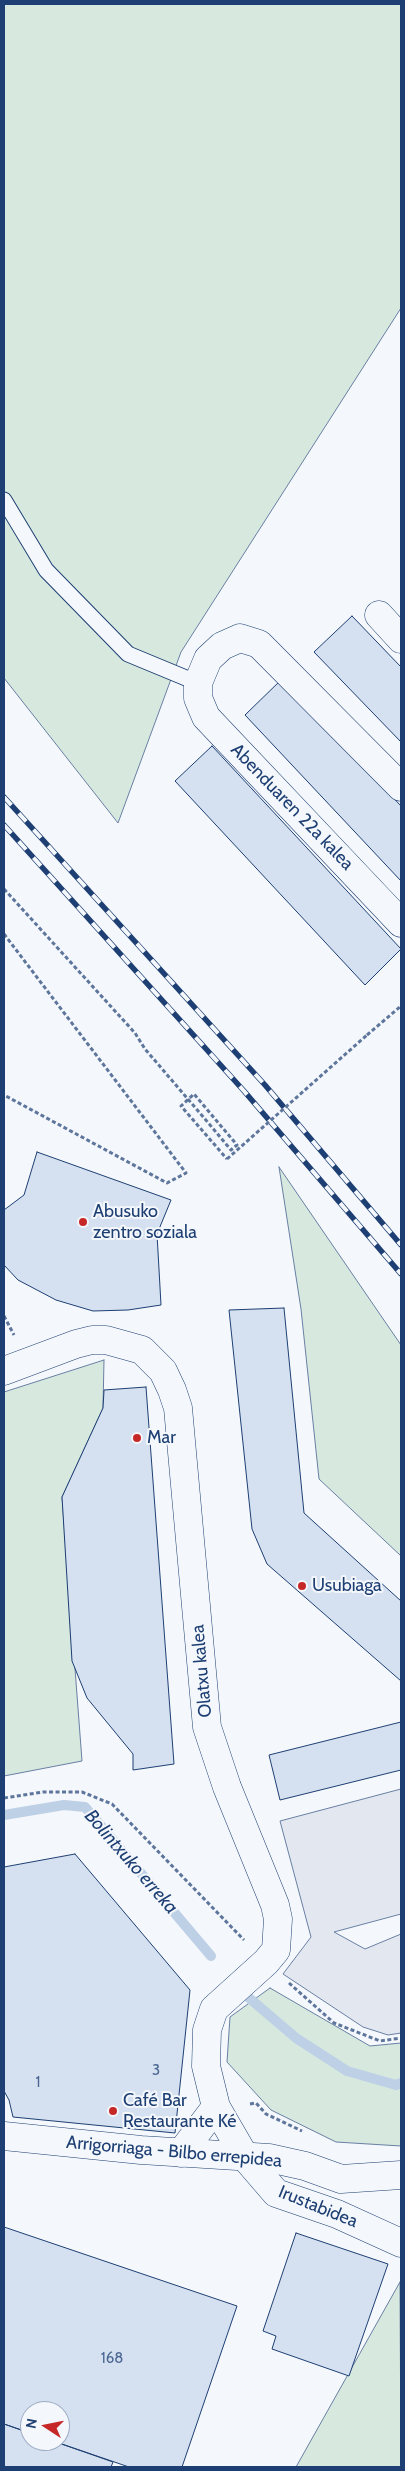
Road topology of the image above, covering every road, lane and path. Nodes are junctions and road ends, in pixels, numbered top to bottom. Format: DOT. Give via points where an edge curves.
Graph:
graph roads {
  1 [pos="4,500"];
  2 [pos="379,615"];
  3 [pos="401,639"];
  4 [pos="198,684"];
  5 [pos="401,787"];
  6 [pos="4,889"];
  7 [pos="401,923"];
  8 [pos="4,934"];
  9 [pos="401,1006"];
  10 [pos="4,1095"];
  11 [pos="4,1371"];
  12 [pos="4,1798"];
  13 [pos="266,1962"];
  14 [pos="401,2038"];
  15 [pos="216,2106"];
  16 [pos="309,2135"];
  17 [pos="4,2136"];
  18 [pos="181,2153"];
  19 [pos="245,2157"];
  20 [pos="401,2176"];
  21 [pos="401,2243"];
  1 -- 4 [label="lane" via="46,570 128,654"];
  2 -- 3 [label="street"];
  4 -- 5 [label="street" via="208,659 222,646 240,638 259,644"];
  4 -- 7 [label="street, Abenduaren 22a kalea" via="198,698 206,717"];
  6 -- 9 [label="path, bridge" via="135,1033 145,1049 187,1098 193,1105 199,1112 231,1150 237,1145 194,1094 188,1100 181,1106 228,1159"];
  8 -- 10 [label="path" via="186,1173 167,1183"];
  11 -- 13 [label="street, Olatxu kalea" via="76,1344 106,1340 142,1350 163,1371 172,1390 178,1408 208,1727 227,1787 275,1905 279,1936 276,1950"];
  12 -- 13 [label="path" via="42,1792 82,1792 112,1804"];
  13 -- 14 [label="path" via="334,2023 380,2041"];
  13 -- 15 [label="street, Olatxu kalea" via="214,2008 207,2030 206,2066"];
  15 -- 16 [label="path" via="256,2103 266,2114"];
  15 -- 18 [label="street"];
  15 -- 19 [label="street, Olatxu kalea"];
  17 -- 18 [label="street, Arrigorriaga - Bilbo errepidea"];
  18 -- 19 [label="street, Arrigorriaga - Bilbo errepidea"];
  19 -- 20 [label="street, Arrigorriaga - Bilbo errepidea" via="269,2158 305,2166 341,2179"];
  19 -- 21 [label="street, Irustabidea" via="276,2193 337,2214"];
}
